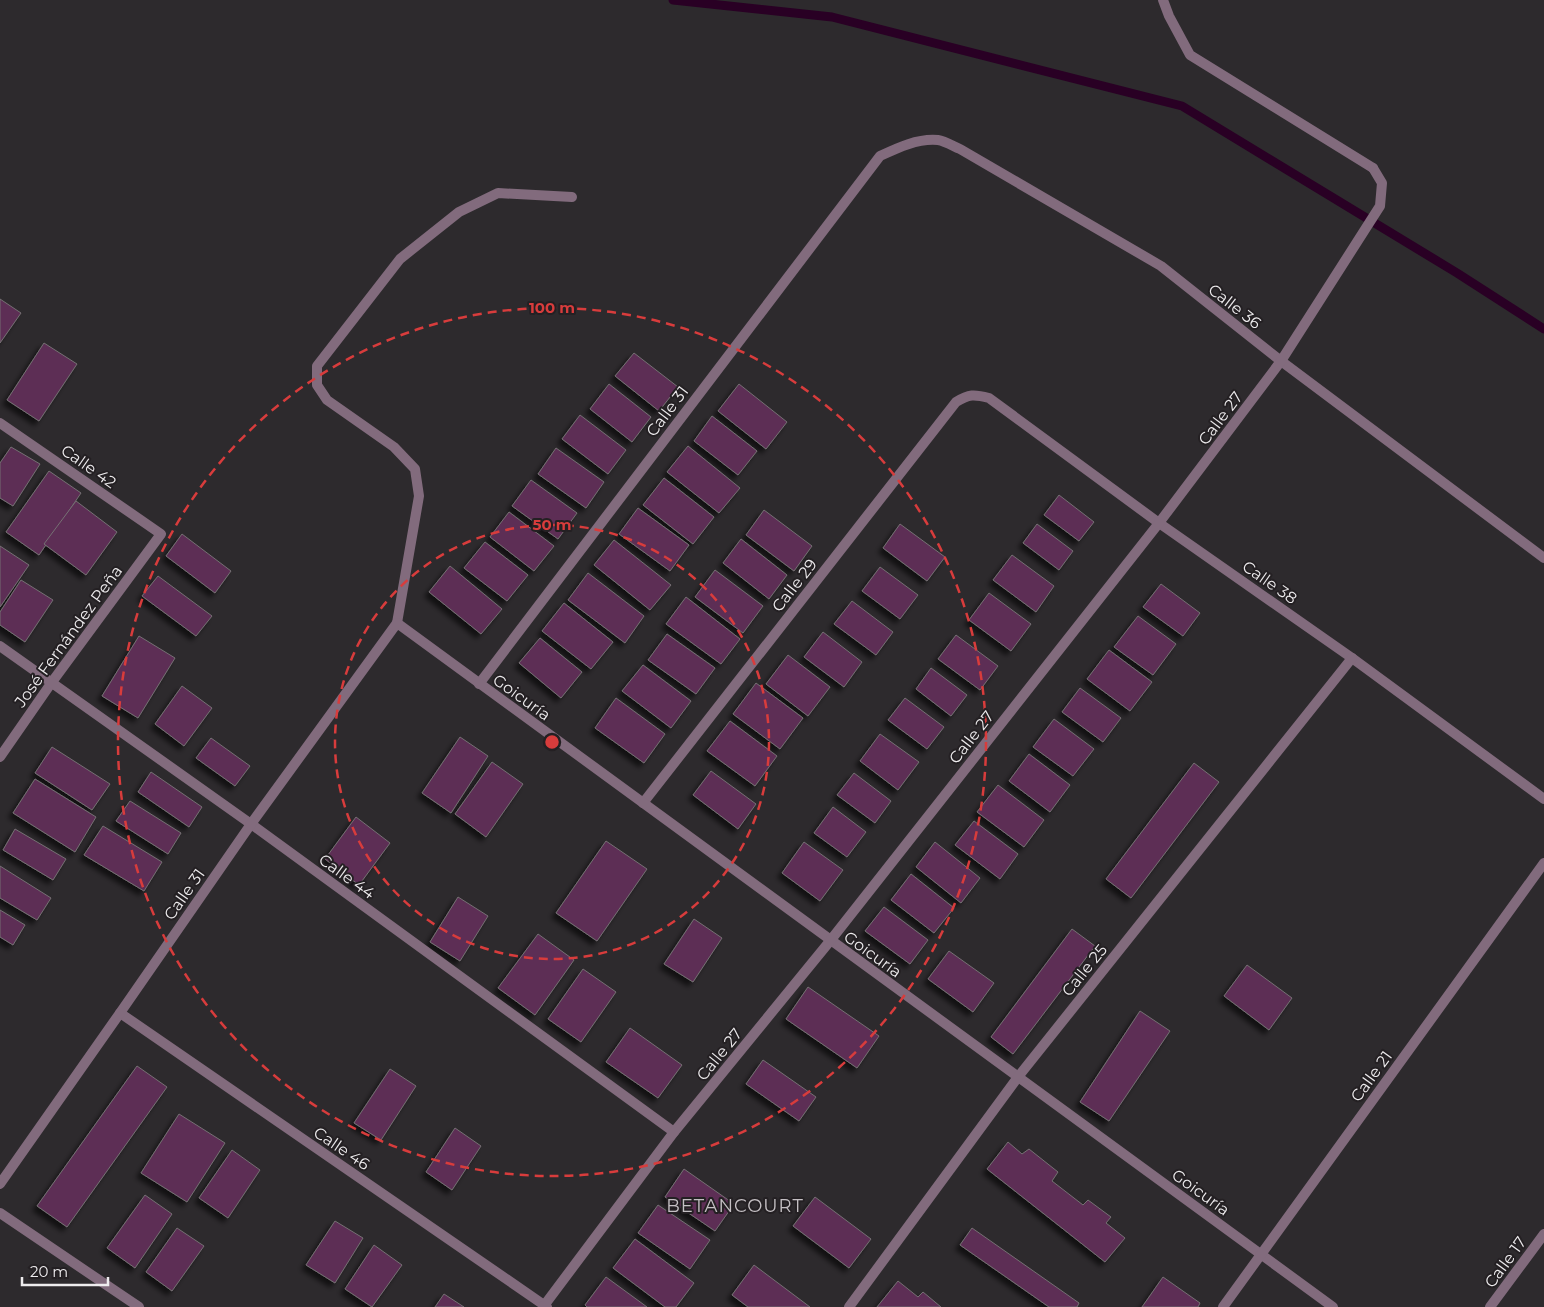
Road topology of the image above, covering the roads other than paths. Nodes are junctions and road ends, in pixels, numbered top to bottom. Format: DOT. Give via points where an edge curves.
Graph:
graph roads {
  1 [pos="1163,0"];
  2 [pos="880,156"];
  3 [pos="572,197"];
  4 [pos="1281,361"];
  5 [pos="977,394"];
  6 [pos="0,423"];
  7 [pos="1159,522"];
  8 [pos="162,534"];
  9 [pos="1544,558"];
  10 [pos="397,624"];
  11 [pos="0,646"];
  12 [pos="1352,658"];
  13 [pos="52,682"];
  14 [pos="478,684"];
  15 [pos="0,758"];
  16 [pos="1544,799"];
  17 [pos="643,803"];
  18 [pos="251,824"];
  19 [pos="1544,863"];
  20 [pos="830,941"];
  21 [pos="120,1013"];
  22 [pos="1018,1077"];
  23 [pos="674,1132"];
  24 [pos="0,1184"];
  25 [pos="0,1213"];
  26 [pos="1544,1234"];
  27 [pos="1261,1254"];
  28 [pos="545,1306"];
  29 [pos="139,1307"];
  30 [pos="849,1307"];
  31 [pos="1223,1307"];
  32 [pos="1333,1307"];
  33 [pos="1490,1307"];
  1 -- 4 [label="street, Calle 27" via="1168,16 1190,55 1373,168 1382,183 1380,206"];
  2 -- 4 [label="street, Calle 36" via="921,141 939,140 960,149 1161,266"];
  2 -- 14 [label="street, Calle 31"];
  3 -- 10 [label="street" via="498,193 459,212 400,258 316,366 317,385 327,400 394,446 415,469 419,496"];
  4 -- 7 [label="street, Calle 27"];
  4 -- 9 [label="street, Calle 36"];
  5 -- 7 [label="street, Calle 38" via="988,398"];
  5 -- 17 [label="street, Calle 29" via="956,402"];
  6 -- 8 [label="street, Calle 42"];
  7 -- 12 [label="street, Calle 38"];
  7 -- 20 [label="street, Calle 27"];
  8 -- 13 [label="street, José Fernández Peña"];
  10 -- 14 [label="street, Goicuría"];
  10 -- 18 [label="street, Calle 31"];
  11 -- 13 [label="street, Calle 44"];
  12 -- 16 [label="street, Calle 38"];
  12 -- 22 [label="street, Calle 25"];
  13 -- 15 [label="street, José Fernández Peña"];
  13 -- 18 [label="street, Calle 44"];
  14 -- 17 [label="street, Goicuría"];
  17 -- 20 [label="street, Goicuría"];
  18 -- 21 [label="street, Calle 31"];
  18 -- 23 [label="street, Calle 44"];
  19 -- 27 [label="street, Calle 21"];
  20 -- 22 [label="street, Goicuría"];
  20 -- 23 [label="street, Calle 27"];
  21 -- 24 [label="street, Calle 31"];
  21 -- 28 [label="street, Calle 46"];
  22 -- 27 [label="street, Goicuría"];
  22 -- 30 [label="street, Calle 25"];
  23 -- 28 [label="street, Calle 27"];
  25 -- 29 [label="street"];
  26 -- 33 [label="street, Calle 17"];
  27 -- 31 [label="street, Calle 21"];
  27 -- 32 [label="street, Goicuría"];
}
